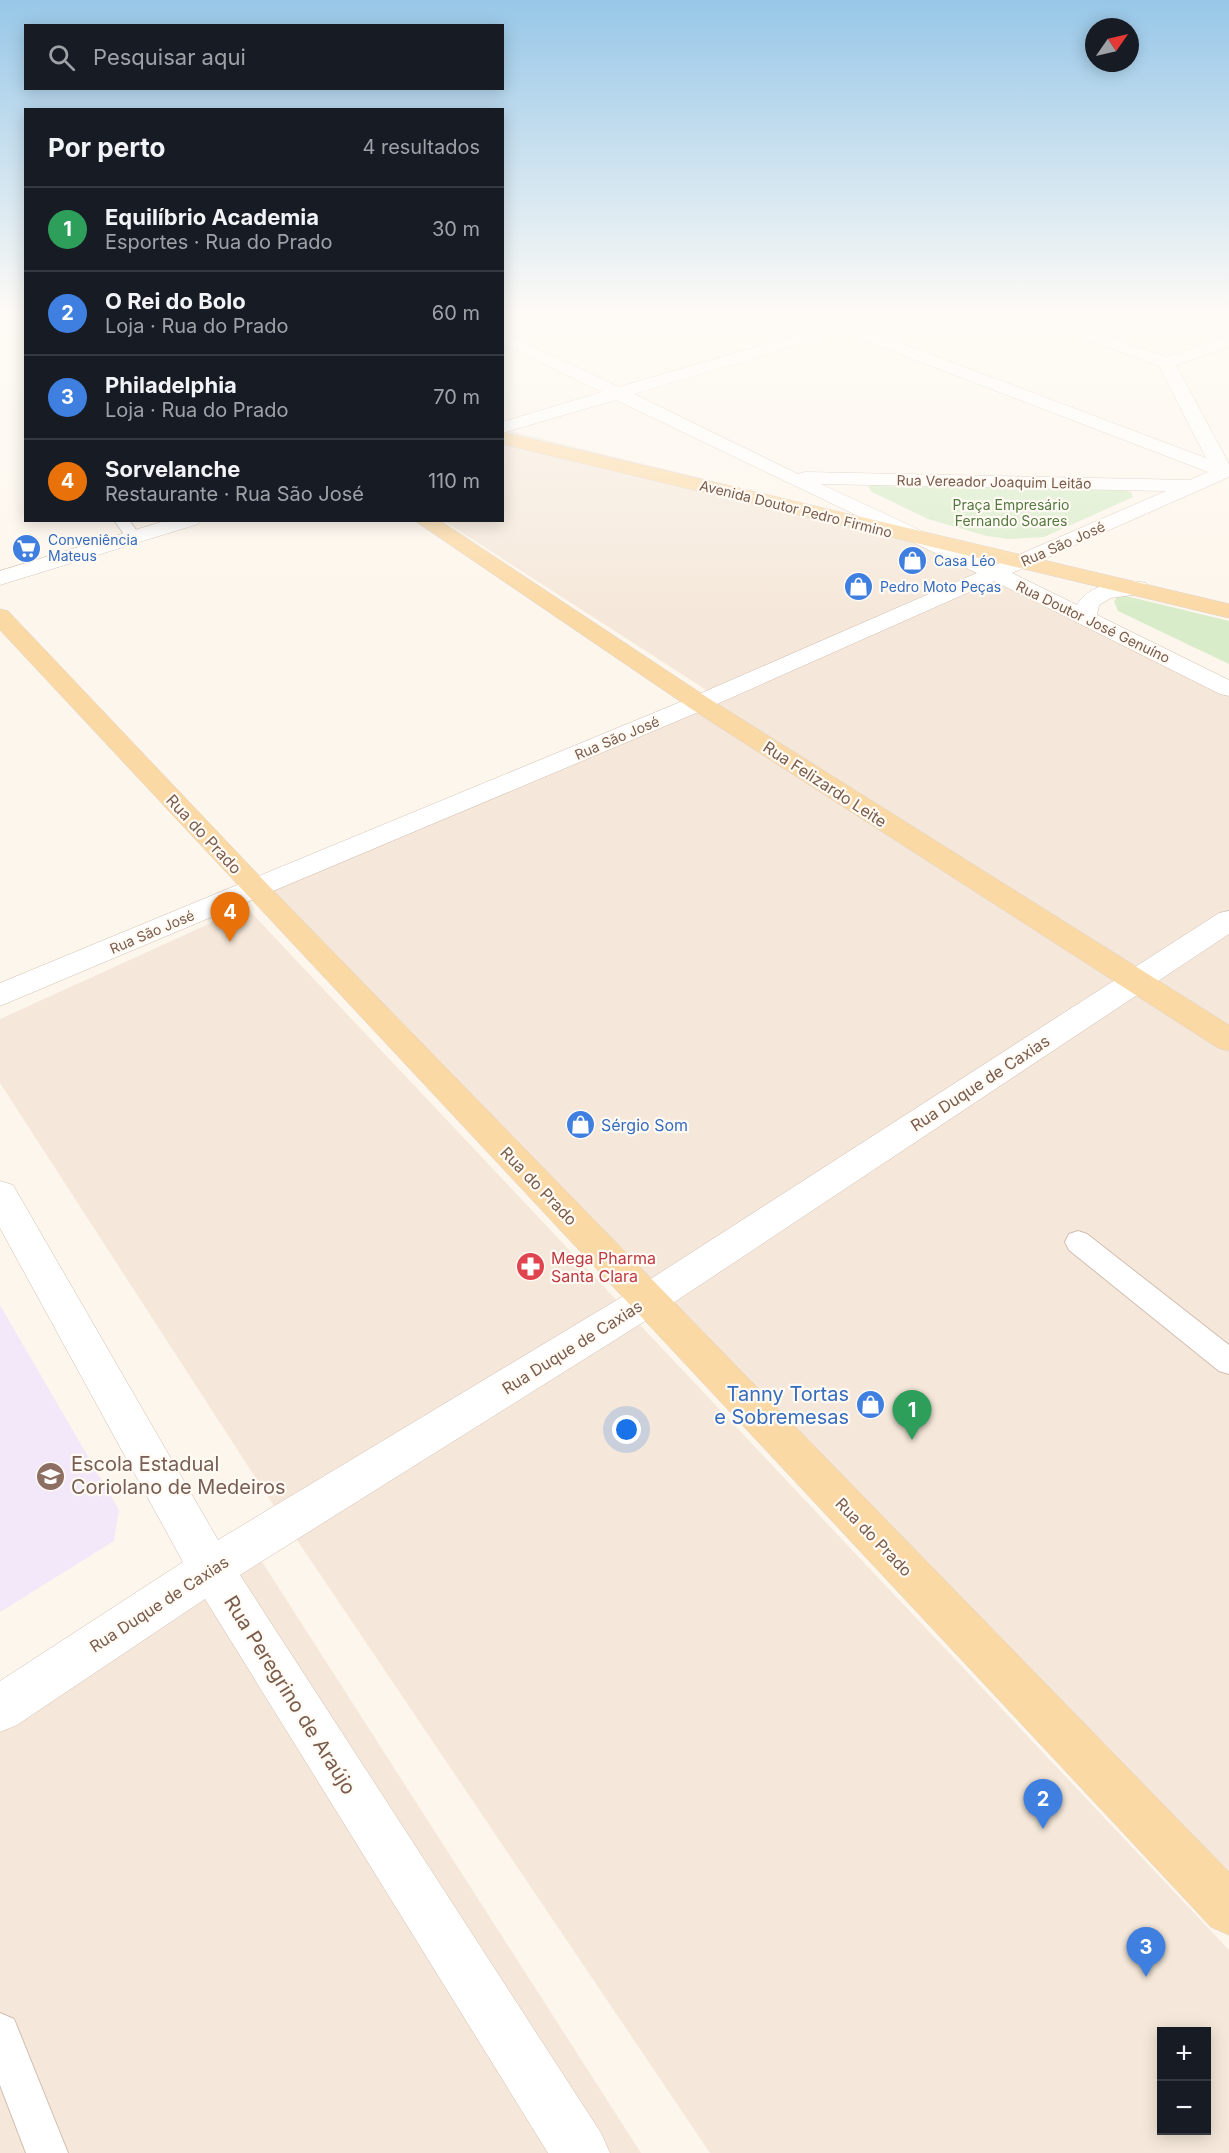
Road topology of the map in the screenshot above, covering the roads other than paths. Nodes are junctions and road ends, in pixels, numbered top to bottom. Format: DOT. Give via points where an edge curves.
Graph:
graph roads {
  1 [pos="555,412"];
  2 [pos="661,412"];
  3 [pos="1070,412"];
  4 [pos="1193,412"];
  5 [pos="504,427"];
  6 [pos="504,438"];
  7 [pos="1225,471"];
  8 [pos="791,478"];
  9 [pos="1196,486"];
  10 [pos="177,522"];
  11 [pos="427,522"];
  12 [pos="127,529"];
  13 [pos="929,541"];
  14 [pos="1024,562"];
  15 [pos="995,574"];
  16 [pos="0,578"];
  17 [pos="1138,588"];
  18 [pos="1229,611"];
  19 [pos="0,616"];
  20 [pos="1085,618"];
  21 [pos="1229,689"];
  22 [pos="699,703"];
  23 [pos="256,889"];
  24 [pos="1229,920"];
  25 [pos="1135,982"];
  26 [pos="0,995"];
  27 [pos="1229,1040"];
  28 [pos="0,1195"];
  29 [pos="1078,1242"];
  30 [pos="648,1300"];
  31 [pos="1229,1362"];
  32 [pos="211,1569"];
  33 [pos="0,1708"];
  34 [pos="1229,1909"];
  35 [pos="0,2033"];
  36 [pos="47,2153"];
  37 [pos="581,2153"];
  1 -- 5 [label="street"];
  2 -- 8 [label="street, Rua Doutor José Genuíno"];
  3 -- 7 [label="street"];
  4 -- 7 [label="street"];
  6 -- 13 [label="main road, Avenida Doutor Pedro Firmino"];
  7 -- 9 [label="street, Rua São José"];
  8 -- 9 [label="street, Rua Vereador Joaquim Leitão"];
  8 -- 13 [label="street, Rua Doutor José Genuíno"];
  9 -- 14 [label="street, Rua São José"];
  10 -- 12 [label="street"];
  11 -- 22 [label="main road, Rua Felizardo Leite"];
  12 -- 16 [label="street"];
  13 -- 14 [label="main road, Avenida Doutor Pedro Firmino"];
  13 -- 15 [label="street, Rua Doutor José Genuíno"];
  14 -- 15 [label="street, Rua São José"];
  14 -- 17 [label="main road, Avenida Doutor Pedro Firmino"];
  15 -- 20 [label="street, Rua Doutor José Genuíno"];
  15 -- 22 [label="street, Rua São José"];
  17 -- 18 [label="main road, Avenida Doutor Pedro Firmino"];
  17 -- 20 [label="street" via="1092,597 1086,605"];
  19 -- 23 [label="main road, Rua do Prado"];
  20 -- 21 [label="street, Rua Doutor José Genuíno"];
  22 -- 23 [label="street, Rua São José"];
  22 -- 25 [label="main road, Rua Felizardo Leite"];
  23 -- 26 [label="street, Rua São José"];
  23 -- 30 [label="main road, Rua do Prado"];
  24 -- 25 [label="street, Rua Duque de Caxias"];
  25 -- 27 [label="main road, Rua Felizardo Leite"];
  25 -- 30 [label="street, Rua Duque de Caxias"];
  28 -- 32 [label="street, Rua Peregrino de Araújo"];
  29 -- 31 [label="lane"];
  30 -- 32 [label="street, Rua Duque de Caxias"];
  30 -- 34 [label="main road, Rua do Prado"];
  32 -- 33 [label="street, Rua Duque de Caxias"];
  32 -- 37 [label="street, Rua Peregrino de Araújo"];
  35 -- 36 [label="lane"];
}
